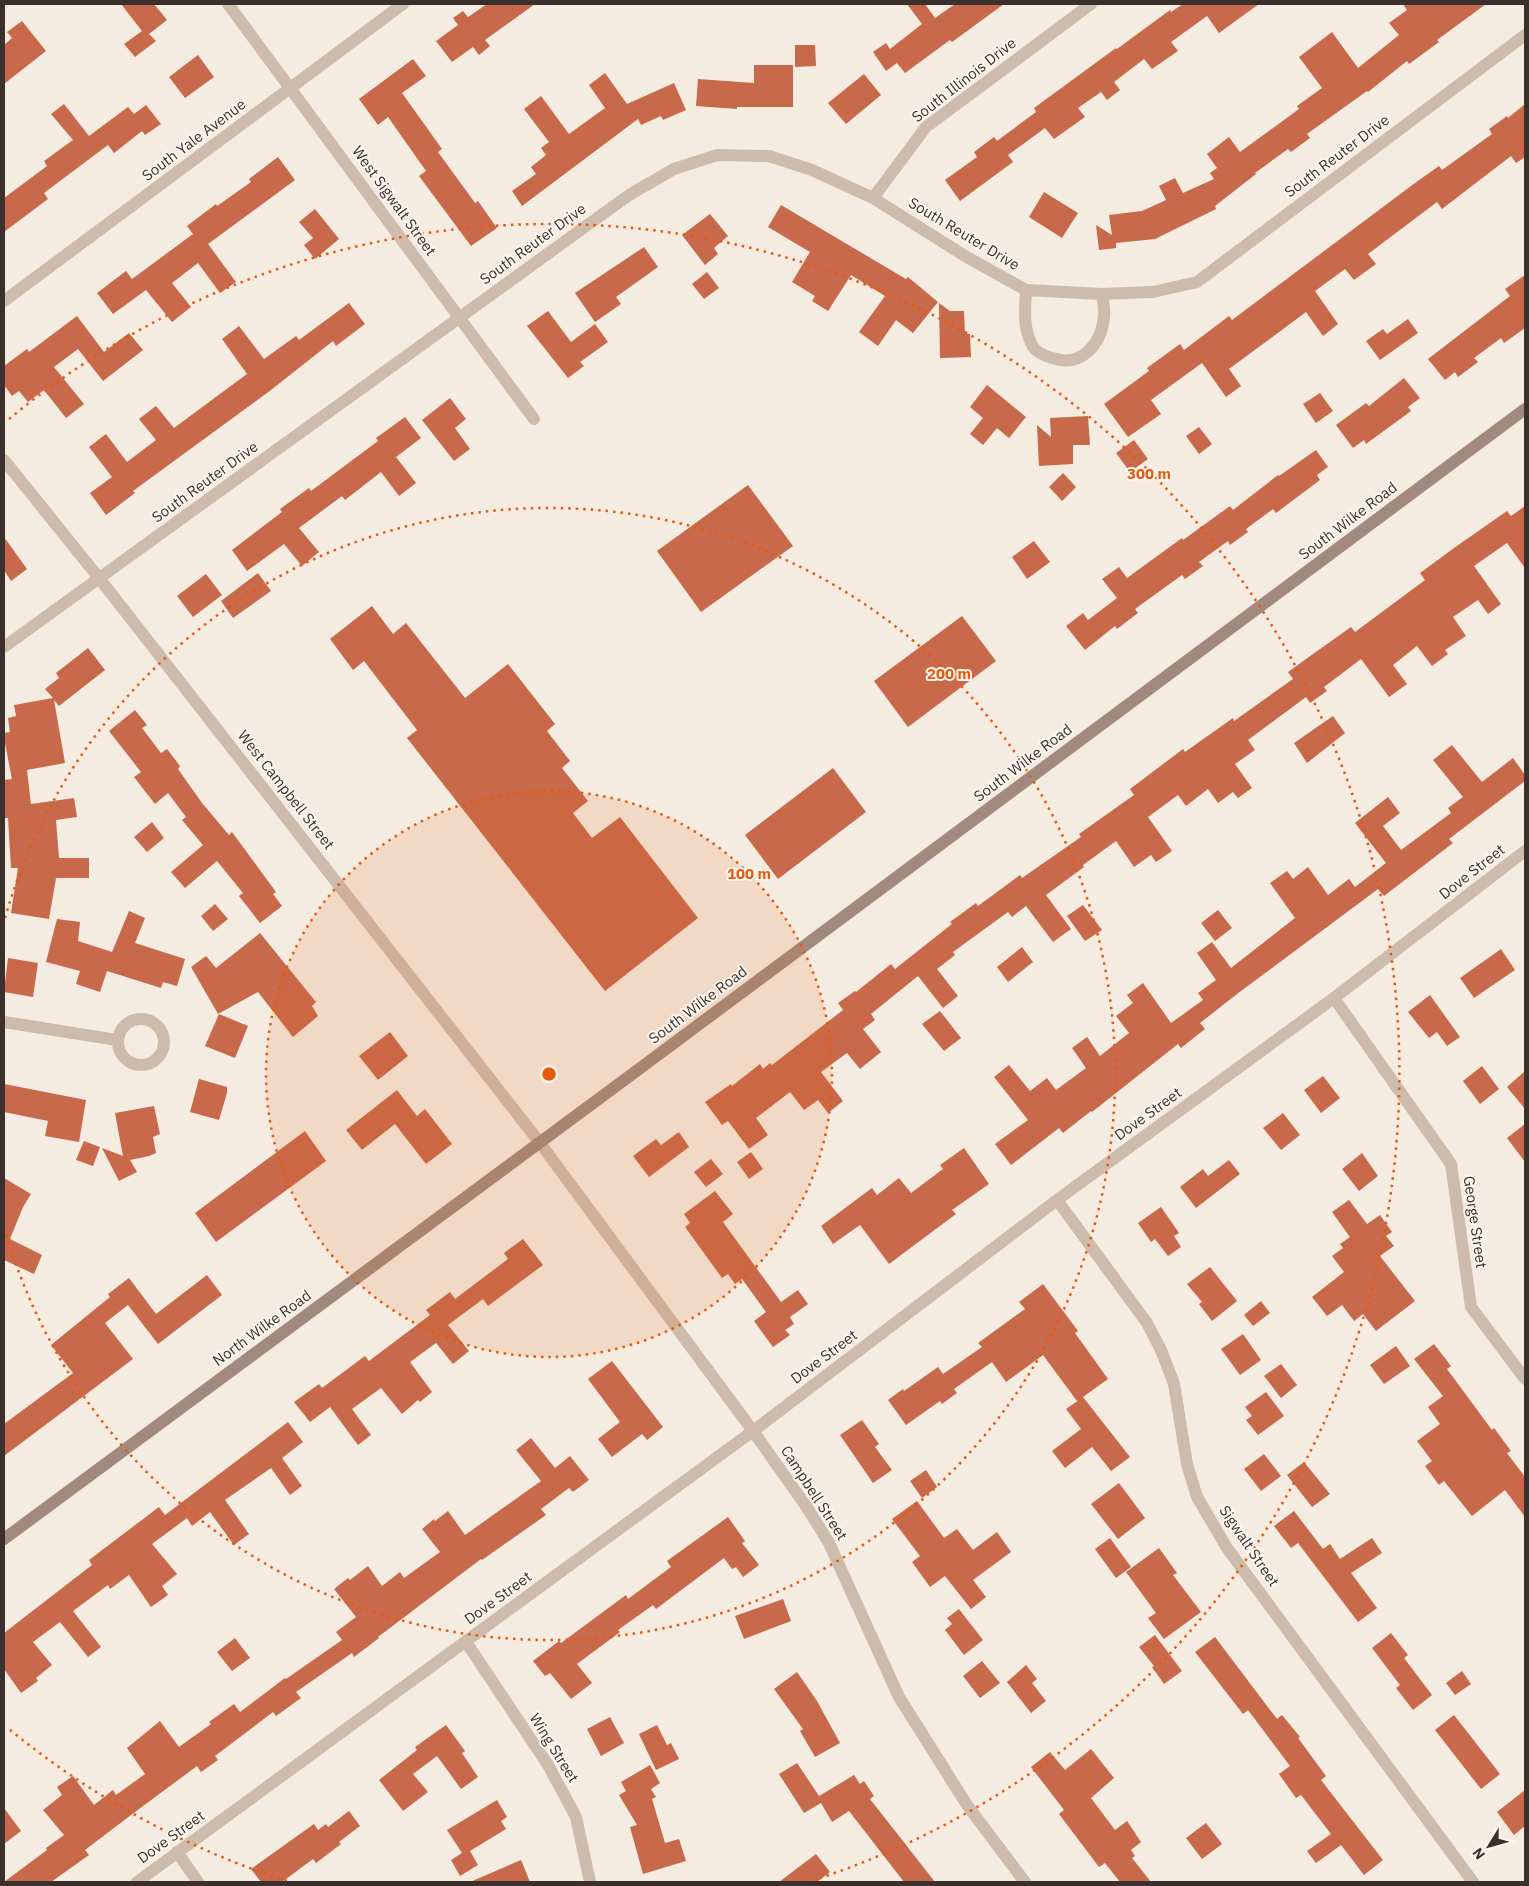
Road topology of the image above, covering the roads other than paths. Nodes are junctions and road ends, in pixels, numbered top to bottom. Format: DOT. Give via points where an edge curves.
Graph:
graph roads {
  1 [pos="228,4"];
  2 [pos="403,4"];
  3 [pos="1092,4"];
  4 [pos="1525,35"];
  5 [pos="291,88"];
  6 [pos="873,198"];
  7 [pos="1026,290"];
  8 [pos="1102,294"];
  9 [pos="4,301"];
  10 [pos="460,317"];
  11 [pos="1525,409"];
  12 [pos="534,418"];
  13 [pos="4,460"];
  14 [pos="99,578"];
  15 [pos="4,647"];
  16 [pos="1525,851"];
  17 [pos="1334,998"];
  18 [pos="4,1022"];
  19 [pos="117,1040"];
  20 [pos="540,1143"];
  21 [pos="1057,1200"];
  22 [pos="1525,1379"];
  23 [pos="752,1431"];
  24 [pos="4,1538"];
  25 [pos="466,1642"];
  26 [pos="177,1852"];
  27 [pos="137,1882"];
  28 [pos="198,1882"];
  29 [pos="590,1882"];
  30 [pos="1025,1882"];
  31 [pos="1473,1882"];
  1 -- 5 [label="street, West Sigwalt Street"];
  2 -- 5 [label="street, South Yale Avenue"];
  3 -- 6 [label="street, South Illinois Drive" via="926,127"];
  4 -- 8 [label="street, South Reuter Drive" via="1197,282 1153,292"];
  5 -- 9 [label="street, South Yale Avenue"];
  5 -- 10 [label="street, West Sigwalt Street"];
  6 -- 7 [label="street, South Reuter Drive"];
  6 -- 10 [label="street, South Reuter Drive" via="812,170 770,156 717,155 674,169 629,195"];
  7 -- 8 [label="street, South Reuter Drive"];
  7 -- 8 [label="street, South Reuter Drive" via="1024,318 1031,345 1043,355 1072,361 1084,357 1094,347 1104,316"];
  10 -- 12 [label="street, West Sigwalt Street"];
  10 -- 14 [label="street, South Reuter Drive"];
  11 -- 20 [label="main road, South Wilke Road"];
  13 -- 14 [label="street, West Campbell Street"];
  14 -- 15 [label="street, South Reuter Drive"];
  14 -- 20 [label="street, West Campbell Street"];
  16 -- 17 [label="street, Dove Street"];
  17 -- 21 [label="street, Dove Street"];
  17 -- 22 [label="street, George Street" via="1451,1164 1471,1307"];
  18 -- 19 [label="street"];
  20 -- 23 [label="street, Campbell Street"];
  20 -- 24 [label="main road, North Wilke Road"];
  21 -- 23 [label="street, Dove Street"];
  21 -- 31 [label="street, Sigwalt Street" via="1147,1323 1161,1350 1174,1384 1187,1464 1197,1497 1227,1548"];
  23 -- 25 [label="street, Dove Street"];
  23 -- 30 [label="street, Campbell Street" via="808,1509 828,1543 904,1705 967,1805"];
  25 -- 26 [label="street, Dove Street"];
  25 -- 29 [label="street, Wing Street" via="548,1765 576,1818"];
  26 -- 27 [label="street, Dove Street"];
  26 -- 28 [label="street"];
}
